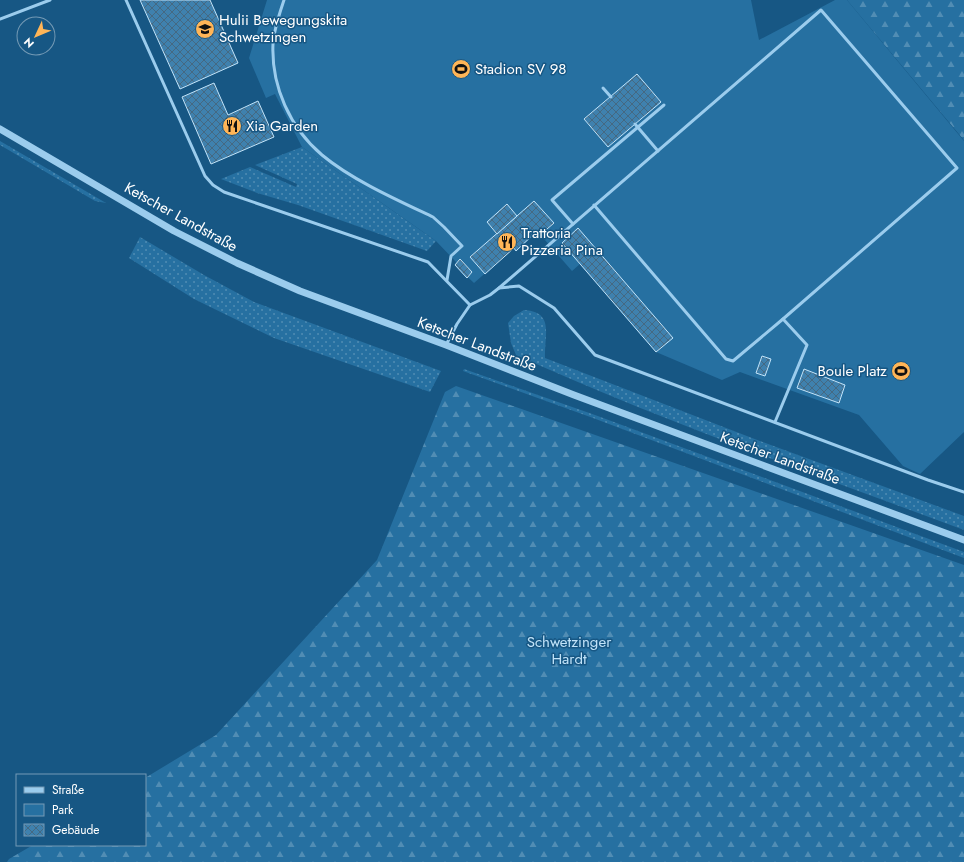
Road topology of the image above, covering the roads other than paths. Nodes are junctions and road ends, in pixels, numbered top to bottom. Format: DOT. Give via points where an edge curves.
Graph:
graph roads {
  1 [pos="50,0"];
  2 [pos="126,0"];
  3 [pos="284,0"];
  4 [pos="0,19"];
  5 [pos="603,88"];
  6 [pos="610,97"];
  7 [pos="664,105"];
  8 [pos="636,126"];
  9 [pos="0,129"];
  10 [pos="658,151"];
  11 [pos="594,206"];
  12 [pos="573,224"];
  13 [pos="447,280"];
  14 [pos="499,288"];
  15 [pos="470,305"];
  16 [pos="783,319"];
  17 [pos="446,345"];
  18 [pos="775,422"];
  19 [pos="964,492"];
  20 [pos="964,540"];
  1 -- 4 [label="lane"];
  2 -- 13 [label="lane" via="205,176 213,185 224,192 428,262"];
  3 -- 13 [label="lane" via="276,24 273,45 281,97 291,118 303,137 322,155 350,174 433,217 444,226 462,246 451,256"];
  5 -- 6 [label="lane"];
  7 -- 8 [label="lane"];
  8 -- 10 [label="lane"];
  8 -- 12 [label="lane" via="552,200"];
  9 -- 17 [label="street, Ketscher Landstraße" via="174,231 237,263 300,291"];
  10 -- 11 [label="lane"];
  10 -- 16 [label="lane" via="821,10 957,168"];
  11 -- 12 [label="lane"];
  11 -- 16 [label="lane" via="726,359 733,360"];
  12 -- 14 [label="lane"];
  13 -- 15 [label="lane"];
  14 -- 15 [label="lane"];
  14 -- 18 [label="lane" via="519,286 554,308 595,355"];
  15 -- 17 [label="lane"];
  16 -- 18 [label="lane" via="807,345"];
  17 -- 20 [label="street, Ketscher Landstraße"];
  18 -- 19 [label="lane"];
}
